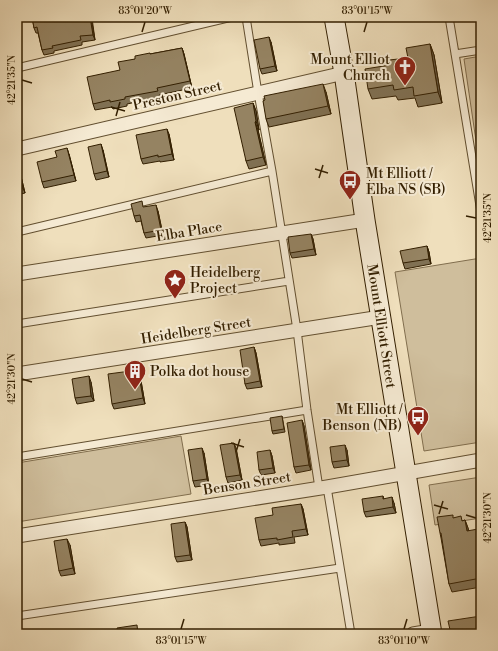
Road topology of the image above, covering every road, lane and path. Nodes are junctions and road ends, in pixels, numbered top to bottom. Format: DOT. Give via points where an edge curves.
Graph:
graph roads {
  1 [pos="232,17"];
  2 [pos="246,17"];
  3 [pos="334,17"];
  4 [pos="449,17"];
  5 [pos="481,50"];
  6 [pos="455,54"];
  7 [pos="17,68"];
  8 [pos="344,73"];
  9 [pos="258,93"];
  10 [pos="17,149"];
  11 [pos="272,171"];
  12 [pos="481,212"];
  13 [pos="365,220"];
  14 [pos="17,232"];
  15 [pos="281,233"];
  16 [pos="17,274"];
  17 [pos="289,281"];
  18 [pos="381,317"];
  19 [pos="17,324"];
  20 [pos="297,330"];
  21 [pos="17,374"];
  22 [pos="307,410"];
  23 [pos="17,457"];
  24 [pos="481,460"];
  25 [pos="406,473"];
  26 [pos="323,487"];
  27 [pos="17,536"];
  28 [pos="340,568"];
  29 [pos="17,616"];
  30 [pos="425,633"];
  31 [pos="351,634"];
  1 -- 7 [label="lane"];
  2 -- 9 [label="lane"];
  3 -- 8 [label="main road, Mount Elliott Street"];
  4 -- 6 [label="lane"];
  5 -- 6 [label="lane"];
  6 -- 12 [label="lane"];
  8 -- 9 [label="street, Preston Street"];
  8 -- 13 [label="main road, Mount Elliott Street"];
  9 -- 10 [label="street, Preston Street"];
  9 -- 11 [label="lane"];
  11 -- 14 [label="lane"];
  11 -- 15 [label="lane"];
  13 -- 15 [label="street, Elba Place"];
  13 -- 18 [label="main road, Mount Elliott Street"];
  15 -- 16 [label="street, Elba Place"];
  15 -- 17 [label="lane"];
  17 -- 19 [label="lane"];
  17 -- 20 [label="lane"];
  18 -- 20 [label="street, Heidelberg Street"];
  18 -- 25 [label="main road, Mount Elliott Street"];
  20 -- 21 [label="street, Heidelberg Street"];
  20 -- 22 [label="lane"];
  22 -- 23 [label="lane"];
  22 -- 26 [label="lane"];
  24 -- 25 [label="street, Benson Street"];
  25 -- 26 [label="street, Benson Street"];
  25 -- 30 [label="main road, Mount Elliott Street"];
  26 -- 27 [label="street, Benson Street"];
  26 -- 28 [label="lane"];
  28 -- 29 [label="lane"];
  28 -- 31 [label="lane"];
}
